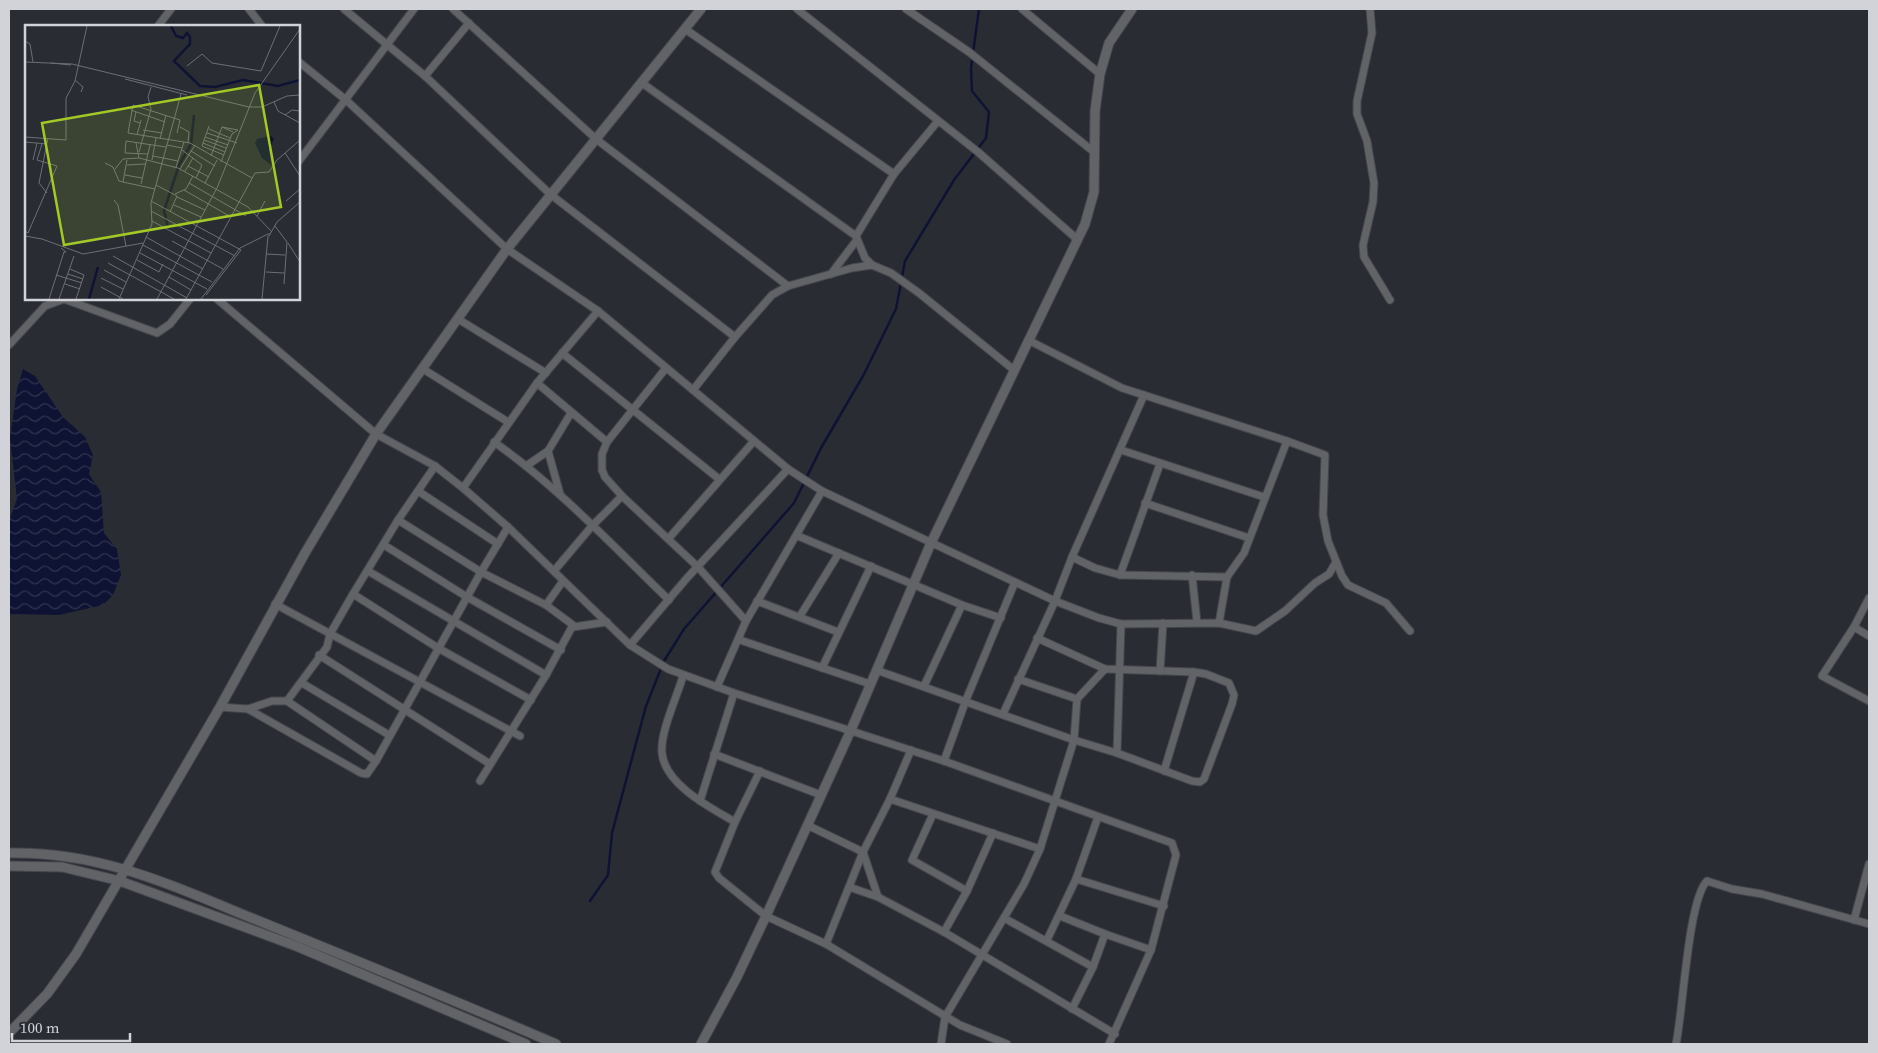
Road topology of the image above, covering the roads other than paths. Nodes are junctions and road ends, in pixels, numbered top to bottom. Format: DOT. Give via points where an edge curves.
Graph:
graph roads {
  1 [pos="171,9"];
  2 [pos="249,9"];
  3 [pos="344,9"];
  4 [pos="414,9"];
  5 [pos="453,9"];
  6 [pos="701,9"];
  7 [pos="797,9"];
  8 [pos="906,9"];
  9 [pos="1022,9"];
  10 [pos="1132,9"];
  11 [pos="1370,9"];
  12 [pos="469,23"];
  13 [pos="159,25"];
  14 [pos="261,25"];
  15 [pos="686,28"];
  16 [pos="387,45"];
  17 [pos="300,63"];
  18 [pos="1100,74"];
  19 [pos="425,76"];
  20 [pos="642,82"];
  21 [pos="346,100"];
  22 [pos="938,122"];
  23 [pos="596,139"];
  24 [pos="1094,152"];
  25 [pos="300,160"];
  26 [pos="894,174"];
  27 [pos="550,194"];
  28 [pos="856,239"];
  29 [pos="1078,240"];
  30 [pos="507,249"];
  31 [pos="872,266"];
  32 [pos="831,274"];
  33 [pos="788,286"];
  34 [pos="61,300"];
  35 [pos="67,300"];
  36 [pos="189,300"];
  37 [pos="218,300"];
  38 [pos="1390,300"];
  39 [pos="598,311"];
  40 [pos="458,319"];
  41 [pos="734,336"];
  42 [pos="1028,340"];
  43 [pos="9,345"];
  44 [pos="562,353"];
  45 [pos="666,368"];
  46 [pos="423,369"];
  47 [pos="1014,370"];
  48 [pos="546,373"];
  49 [pos="537,384"];
  50 [pos="693,390"];
  51 [pos="1144,395"];
  52 [pos="634,410"];
  53 [pos="571,413"];
  54 [pos="508,422"];
  55 [pos="376,434"];
  56 [pos="754,441"];
  57 [pos="1287,441"];
  58 [pos="494,442"];
  59 [pos="607,442"];
  60 [pos="1121,450"];
  61 [pos="548,451"];
  62 [pos="1160,464"];
  63 [pos="436,466"];
  64 [pos="526,466"];
  65 [pos="788,469"];
  66 [pos="719,479"];
  67 [pos="463,488"];
  68 [pos="418,491"];
  69 [pos="822,492"];
  70 [pos="560,495"];
  71 [pos="622,496"];
  72 [pos="1264,497"];
  73 [pos="1144,503"];
  74 [pos="398,520"];
  75 [pos="592,526"];
  76 [pos="508,527"];
  77 [pos="798,536"];
  78 [pos="669,538"];
  79 [pos="1249,538"];
  80 [pos="932,543"];
  81 [pos="498,544"];
  82 [pos="384,545"];
  83 [pos="839,553"];
  84 [pos="1072,557"];
  85 [pos="1336,562"];
  86 [pos="870,566"];
  87 [pos="698,567"];
  88 [pos="368,571"];
  89 [pos="481,572"];
  90 [pos="554,572"];
  91 [pos="1120,574"];
  92 [pos="1192,575"];
  93 [pos="1228,577"];
  94 [pos="563,581"];
  95 [pos="1015,582"];
  96 [pos="915,584"];
  97 [pos="353,594"];
  98 [pos="467,597"];
  99 [pos="1869,598"];
  100 [pos="669,600"];
  101 [pos="757,601"];
  102 [pos="1055,601"];
  103 [pos="275,604"];
  104 [pos="962,604"];
  105 [pos="546,605"];
  106 [pos="800,616"];
  107 [pos="1001,618"];
  108 [pos="454,620"];
  109 [pos="607,622"];
  110 [pos="746,622"];
  111 [pos="1197,622"];
  112 [pos="1163,623"];
  113 [pos="1219,623"];
  114 [pos="1121,624"];
  115 [pos="1854,626"];
  116 [pos="573,627"];
  117 [pos="1410,631"];
  118 [pos="838,632"];
  119 [pos="330,634"];
  120 [pos="1869,636"];
  121 [pos="1037,638"];
  122 [pos="740,640"];
  123 [pos="630,645"];
  124 [pos="438,648"];
  125 [pos="561,650"];
  126 [pos="319,655"];
  127 [pos="822,668"];
  128 [pos="1105,669"];
  129 [pos="876,670"];
  130 [pos="1160,671"];
  131 [pos="1120,672"];
  132 [pos="1194,672"];
  133 [pos="546,675"];
  134 [pos="683,676"];
  135 [pos="1018,679"];
  136 [pos="419,682"];
  137 [pos="302,683"];
  138 [pos="870,684"];
  139 [pos="924,686"];
  140 [pos="717,687"];
  141 [pos="734,693"];
  142 [pos="1077,698"];
  143 [pos="531,700"];
  144 [pos="966,700"];
  145 [pos="287,701"];
  146 [pos="1869,702"];
  147 [pos="220,707"];
  148 [pos="248,709"];
  149 [pos="404,711"];
  150 [pos="1003,714"];
  151 [pos="851,730"];
  152 [pos="510,731"];
  153 [pos="389,735"];
  154 [pos="520,736"];
  155 [pos="1074,740"];
  156 [pos="912,750"];
  157 [pos="1117,753"];
  158 [pos="714,754"];
  159 [pos="376,761"];
  160 [pos="944,761"];
  161 [pos="490,764"];
  162 [pos="1164,770"];
  163 [pos="760,771"];
  164 [pos="480,782"];
  165 [pos="821,795"];
  166 [pos="890,799"];
  167 [pos="700,801"];
  168 [pos="1054,802"];
  169 [pos="933,814"];
  170 [pos="1098,816"];
  171 [pos="735,822"];
  172 [pos="807,825"];
  173 [pos="993,833"];
  174 [pos="1040,849"];
  175 [pos="863,852"];
  176 [pos="9,853"];
  177 [pos="9,866"];
  178 [pos="126,868"];
  179 [pos="1868,869"];
  180 [pos="1076,880"];
  181 [pos="120,881"];
  182 [pos="849,887"];
  183 [pos="967,892"];
  184 [pos="878,897"];
  185 [pos="1164,906"];
  186 [pos="766,916"];
  187 [pos="1060,916"];
  188 [pos="1004,918"];
  189 [pos="1854,920"];
  190 [pos="1869,924"];
  191 [pos="944,932"];
  192 [pos="1105,934"];
  193 [pos="1047,940"];
  194 [pos="826,944"];
  195 [pos="1152,950"];
  196 [pos="981,954"];
  197 [pos="1093,967"];
  198 [pos="436,993"];
  199 [pos="433,1003"];
  200 [pos="1072,1009"];
  201 [pos="945,1017"];
  202 [pos="9,1033"];
  203 [pos="1115,1034"];
  204 [pos="526,1044"];
  205 [pos="556,1044"];
  206 [pos="701,1044"];
  207 [pos="941,1044"];
  208 [pos="1007,1044"];
  209 [pos="1109,1044"];
  210 [pos="1676,1044"];
  1 -- 13 [label="street"];
  2 -- 14 [label="street"];
  3 -- 16 [label="street"];
  4 -- 16 [label="street"];
  5 -- 12 [label="street"];
  6 -- 15 [label="street"];
  7 -- 22 [label="street"];
  8 -- 24 [label="street" via="969,52"];
  9 -- 18 [label="street"];
  10 -- 18 [label="street" via="1109,43"];
  11 -- 38 [label="street" via="1372,33 1357,101 1357,114 1367,141 1374,183 1363,245 1364,257"];
  12 -- 19 [label="street"];
  12 -- 23 [label="street"];
  15 -- 20 [label="street"];
  15 -- 26 [label="street"];
  16 -- 19 [label="street"];
  16 -- 21 [label="street"];
  17 -- 21 [label="street"];
  18 -- 24 [label="street"];
  19 -- 27 [label="street"];
  20 -- 23 [label="street"];
  20 -- 28 [label="street"];
  21 -- 25 [label="street"];
  21 -- 30 [label="street"];
  22 -- 26 [label="street"];
  22 -- 29 [label="street" via="978,152"];
  23 -- 27 [label="street"];
  23 -- 33 [label="street"];
  24 -- 29 [label="street" via="1094,192"];
  26 -- 28 [label="street"];
  27 -- 30 [label="street"];
  27 -- 41 [label="street"];
  28 -- 31 [label="street" via="864,258"];
  28 -- 32 [label="street"];
  29 -- 42 [label="street"];
  30 -- 39 [label="street"];
  30 -- 40 [label="street"];
  31 -- 32 [label="street"];
  31 -- 47 [label="street" via="891,273 919,292"];
  32 -- 33 [label="street"];
  33 -- 41 [label="street" via="772,294"];
  34 -- 43 [label="street" via="45,306"];
  35 -- 36 [label="street" via="157,333 170,324"];
  37 -- 55 [label="street"];
  39 -- 44 [label="street"];
  39 -- 45 [label="street"];
  40 -- 46 [label="street"];
  40 -- 48 [label="street"];
  41 -- 50 [label="street"];
  42 -- 47 [label="street"];
  42 -- 51 [label="street" via="1122,388"];
  44 -- 48 [label="street"];
  44 -- 52 [label="street"];
  45 -- 50 [label="street"];
  45 -- 52 [label="street"];
  46 -- 54 [label="street"];
  46 -- 55 [label="street"];
  47 -- 80 [label="street"];
  48 -- 49 [label="street"];
  49 -- 53 [label="street"];
  49 -- 54 [label="street"];
  50 -- 56 [label="street"];
  51 -- 57 [label="street"];
  51 -- 60 [label="street"];
  52 -- 59 [label="street"];
  52 -- 66 [label="street"];
  53 -- 59 [label="street"];
  53 -- 61 [label="street"];
  54 -- 58 [label="street"];
  55 -- 63 [label="street"];
  55 -- 103 [label="street"];
  56 -- 65 [label="street"];
  56 -- 66 [label="street"];
  57 -- 72 [label="street"];
  57 -- 85 [label="street" via="1325,455 1323,515"];
  58 -- 64 [label="street"];
  58 -- 67 [label="street"];
  59 -- 71 [label="street" via="602,454 602,470"];
  60 -- 62 [label="street"];
  60 -- 84 [label="street"];
  61 -- 64 [label="street"];
  61 -- 70 [label="street"];
  62 -- 72 [label="street"];
  62 -- 73 [label="street"];
  63 -- 67 [label="street"];
  63 -- 68 [label="street"];
  64 -- 70 [label="street"];
  65 -- 69 [label="street"];
  65 -- 87 [label="street"];
  66 -- 78 [label="street"];
  67 -- 76 [label="street"];
  68 -- 74 [label="street"];
  68 -- 81 [label="street"];
  69 -- 77 [label="street"];
  69 -- 80 [label="street"];
  70 -- 75 [label="street"];
  71 -- 75 [label="street"];
  71 -- 78 [label="street"];
  72 -- 79 [label="street"];
  73 -- 79 [label="street"];
  73 -- 91 [label="street"];
  74 -- 82 [label="street"];
  74 -- 89 [label="street"];
  75 -- 90 [label="street"];
  75 -- 100 [label="street"];
  76 -- 81 [label="street"];
  76 -- 90 [label="street"];
  77 -- 83 [label="street"];
  77 -- 101 [label="street"];
  78 -- 87 [label="street"];
  79 -- 93 [label="street" via="1244,553"];
  80 -- 95 [label="street"];
  80 -- 96 [label="street"];
  81 -- 89 [label="street"];
  82 -- 88 [label="street"];
  82 -- 98 [label="street"];
  83 -- 86 [label="street"];
  83 -- 106 [label="street"];
  84 -- 91 [label="street" via="1095,568"];
  84 -- 102 [label="street"];
  85 -- 113 [label="street" via="1329,574 1256,631"];
  85 -- 117 [label="street" via="1348,585 1386,603"];
  86 -- 96 [label="street"];
  86 -- 118 [label="street"];
  87 -- 100 [label="street"];
  87 -- 110 [label="street"];
  88 -- 97 [label="street"];
  88 -- 108 [label="street"];
  89 -- 98 [label="street"];
  89 -- 105 [label="street"];
  90 -- 94 [label="street"];
  91 -- 92 [label="street"];
  92 -- 93 [label="street"];
  92 -- 111 [label="street"];
  93 -- 113 [label="street"];
  94 -- 105 [label="street"];
  94 -- 109 [label="street"];
  95 -- 102 [label="street"];
  95 -- 107 [label="street"];
  96 -- 104 [label="street"];
  96 -- 129 [label="street"];
  97 -- 119 [label="street"];
  97 -- 124 [label="street"];
  98 -- 108 [label="street"];
  98 -- 125 [label="street"];
  99 -- 115 [label="street"];
  100 -- 123 [label="street"];
  101 -- 106 [label="street"];
  101 -- 110 [label="street"];
  102 -- 114 [label="street"];
  102 -- 121 [label="street"];
  103 -- 119 [label="street"];
  103 -- 147 [label="street"];
  104 -- 107 [label="street"];
  104 -- 139 [label="street"];
  105 -- 116 [label="street"];
  106 -- 118 [label="street"];
  107 -- 144 [label="street"];
  108 -- 124 [label="street"];
  108 -- 133 [label="street"];
  109 -- 116 [label="street"];
  109 -- 123 [label="street"];
  110 -- 122 [label="street"];
  111 -- 112 [label="street"];
  111 -- 113 [label="street"];
  112 -- 114 [label="street"];
  112 -- 130 [label="street"];
  114 -- 131 [label="street"];
  115 -- 120 [label="street"];
  115 -- 146 [label="street" via="1822,676"];
  116 -- 125 [label="street"];
  118 -- 127 [label="street"];
  119 -- 126 [label="street" via="329,642"];
  119 -- 136 [label="street"];
  121 -- 128 [label="street"];
  121 -- 135 [label="street"];
  122 -- 127 [label="street"];
  122 -- 140 [label="street"];
  123 -- 134 [label="street"];
  124 -- 136 [label="street"];
  124 -- 143 [label="street"];
  125 -- 133 [label="street"];
  126 -- 137 [label="street"];
  126 -- 149 [label="street"];
  127 -- 138 [label="street"];
  128 -- 131 [label="street"];
  128 -- 142 [label="street"];
  129 -- 138 [label="street"];
  129 -- 139 [label="street"];
  130 -- 131 [label="street"];
  130 -- 132 [label="street"];
  131 -- 157 [label="street"];
  132 -- 162 [label="street"];
  132 -- 162 [label="street" via="1228,683 1234,695 1232,704 1204,779 1192,781"];
  133 -- 143 [label="street"];
  134 -- 140 [label="street"];
  134 -- 167 [label="street" via="662,753 668,770"];
  135 -- 142 [label="street"];
  135 -- 150 [label="street"];
  136 -- 149 [label="street"];
  136 -- 152 [label="street"];
  137 -- 145 [label="street"];
  137 -- 153 [label="street"];
  138 -- 151 [label="street"];
  139 -- 144 [label="street"];
  140 -- 141 [label="street"];
  141 -- 151 [label="street"];
  141 -- 158 [label="street"];
  142 -- 155 [label="street"];
  143 -- 152 [label="street"];
  144 -- 150 [label="street"];
  144 -- 160 [label="street"];
  145 -- 148 [label="street" via="272,701"];
  145 -- 159 [label="street"];
  147 -- 148 [label="street"];
  147 -- 178 [label="street"];
  148 -- 159 [label="street" via="361,773 367,774"];
  149 -- 153 [label="street"];
  149 -- 161 [label="street"];
  150 -- 155 [label="street"];
  151 -- 156 [label="street"];
  151 -- 165 [label="street"];
  152 -- 154 [label="street"];
  152 -- 161 [label="street"];
  153 -- 159 [label="street"];
  155 -- 157 [label="street"];
  155 -- 168 [label="street"];
  156 -- 160 [label="street"];
  156 -- 166 [label="street"];
  157 -- 162 [label="street"];
  158 -- 163 [label="street"];
  158 -- 167 [label="street"];
  160 -- 168 [label="street"];
  161 -- 164 [label="street"];
  163 -- 165 [label="street"];
  163 -- 171 [label="street"];
  165 -- 172 [label="street"];
  166 -- 169 [label="street"];
  166 -- 175 [label="street"];
  167 -- 171 [label="street"];
  168 -- 170 [label="street"];
  168 -- 174 [label="street"];
  169 -- 173 [label="street"];
  169 -- 183 [label="street" via="912,860"];
  170 -- 180 [label="street"];
  170 -- 185 [label="street" via="1172,843 1176,855"];
  171 -- 186 [label="street" via="716,875"];
  172 -- 175 [label="street"];
  172 -- 186 [label="street"];
  173 -- 174 [label="street"];
  173 -- 183 [label="street"];
  174 -- 188 [label="street"];
  175 -- 182 [label="street"];
  175 -- 184 [label="street"];
  176 -- 178 [label="street" via="68,855"];
  177 -- 181 [label="street" via="62,867"];
  178 -- 181 [label="street"];
  178 -- 198 [label="street"];
  179 -- 189 [label="street"];
  180 -- 185 [label="street"];
  180 -- 187 [label="street"];
  181 -- 199 [label="street" via="296,946"];
  181 -- 202 [label="street" via="59,977"];
  182 -- 184 [label="street"];
  182 -- 194 [label="street"];
  183 -- 191 [label="street"];
  184 -- 191 [label="street"];
  185 -- 195 [label="street"];
  186 -- 194 [label="street"];
  186 -- 206 [label="street"];
  187 -- 192 [label="street"];
  187 -- 193 [label="street"];
  188 -- 193 [label="street"];
  188 -- 196 [label="street"];
  189 -- 190 [label="street"];
  189 -- 210 [label="street" via="1762,894 1732,890 1710,881 1705,883 1688,947 1681,1024"];
  191 -- 196 [label="street"];
  192 -- 195 [label="street"];
  192 -- 197 [label="street"];
  193 -- 197 [label="street"];
  194 -- 201 [label="street"];
  195 -- 203 [label="street"];
  196 -- 200 [label="street"];
  196 -- 201 [label="street"];
  197 -- 200 [label="street"];
  198 -- 199 [label="street"];
  198 -- 205 [label="street"];
  199 -- 204 [label="street"];
  200 -- 203 [label="street"];
  201 -- 207 [label="street"];
  201 -- 208 [label="street"];
  203 -- 209 [label="street"];
}
